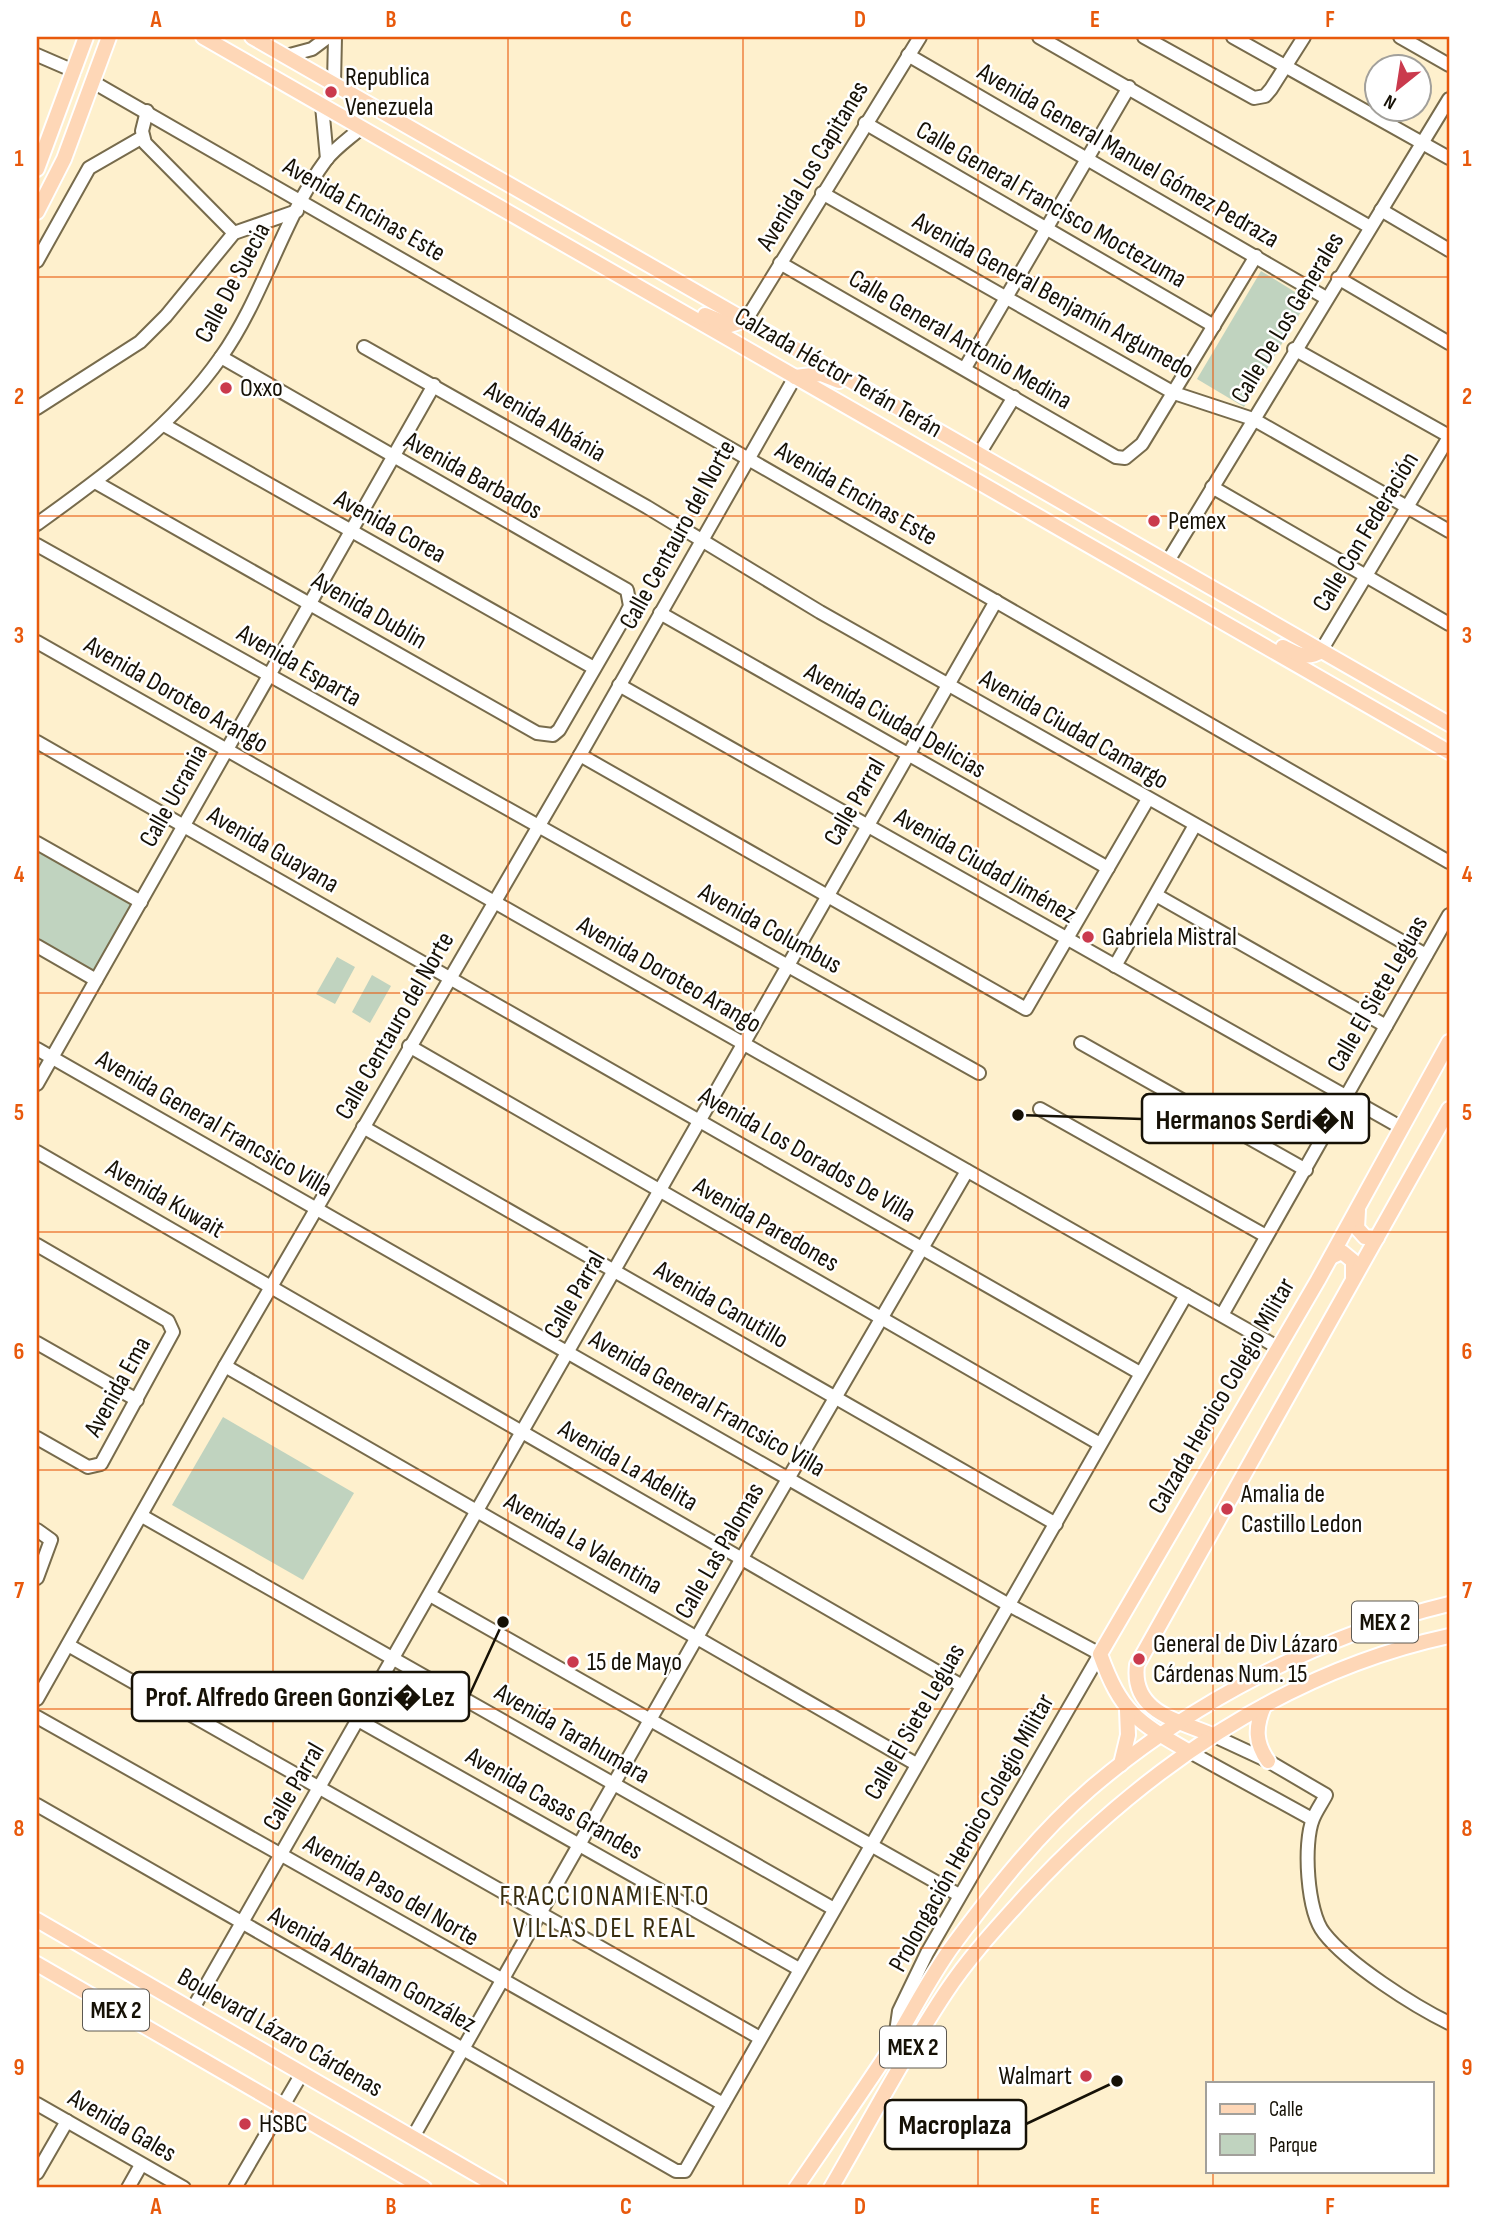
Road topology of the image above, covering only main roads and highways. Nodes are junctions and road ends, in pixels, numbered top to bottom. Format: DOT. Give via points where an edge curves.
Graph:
graph roads {
  1 [pos="86,37"];
  2 [pos="109,37"];
  3 [pos="203,37"];
  4 [pos="252,37"];
  5 [pos="37,169"];
  6 [pos="37,212"];
  7 [pos="612,272"];
  8 [pos="746,320"];
  9 [pos="795,377"];
  10 [pos="915,418"];
  11 [pos="1239,631"];
  12 [pos="1321,651"];
  13 [pos="1449,724"];
  14 [pos="1449,752"];
  15 [pos="1449,1042"];
  16 [pos="1449,1109"];
  17 [pos="1359,1205"];
  18 [pos="1377,1238"];
  19 [pos="1331,1257"];
  20 [pos="1352,1282"];
  21 [pos="1449,1604"];
  22 [pos="1449,1636"];
  23 [pos="1264,1706"];
  24 [pos="1127,1710"];
  25 [pos="1180,1721"];
  26 [pos="1159,1735"];
  27 [pos="1212,1735"];
  28 [pos="1188,1751"];
  29 [pos="1268,1762"];
  30 [pos="1121,1764"];
  31 [pos="37,1920"];
  32 [pos="37,1964"];
  33 [pos="885,2056"];
  34 [pos="879,2105"];
  35 [pos="845,2164"];
  36 [pos="424,2188"];
  37 [pos="500,2188"];
  38 [pos="796,2188"];
  39 [pos="831,2188"];
  40 [pos="841,2188"];
  1 -- 5 [label="main road"];
  2 -- 6 [label="main road" via="64,159"];
  3 -- 7 [label="main road, Calzada Héctor Terán Terán"];
  4 -- 8 [label="main road, Calzada Héctor Terán Terán"];
  7 -- 8 [label="main road" via="635,276 722,324 738,325"];
  7 -- 9 [label="main road, Calzada Héctor Terán Terán"];
  8 -- 10 [label="main road, Calzada Héctor Terán Terán"];
  9 -- 10 [label="main road" via="810,373 833,378 888,409"];
  9 -- 11 [label="main road, Calzada Héctor Terán Terán"];
  10 -- 12 [label="main road, Calzada Héctor Terán Terán"];
  11 -- 12 [label="main road" via="1304,656"];
  11 -- 14 [label="main road, Calzada Héctor Terán Terán"];
  12 -- 13 [label="main road, Calzada Héctor Terán Terán"];
  15 -- 17 [label="main road, Calzada Heroico Colegio Militar"];
  16 -- 18 [label="main road"];
  17 -- 18 [label="main road" via="1357,1228 1365,1237"];
  17 -- 19 [label="main road, Calzada Heroico Colegio Militar"];
  18 -- 20 [label="main road"];
  19 -- 20 [label="main road" via="1342,1252 1353,1261"];
  19 -- 24 [label="main road, Calzada Heroico Colegio Militar" via="1100,1654"];
  20 -- 25 [label="main road" via="1138,1665 1141,1697"];
  21 -- 25 [label="main road, MEX 2" via="1410,1613 1322,1646"];
  22 -- 23 [label="main road, MEX 2" via="1361,1661"];
  23 -- 27 [label="main road, MEX 2"];
  23 -- 29 [label="main road" via="1256,1729"];
  24 -- 26 [label="main road"];
  24 -- 30 [label="main road" via="1128,1735"];
  25 -- 26 [label="main road, MEX 2"];
  25 -- 27 [label="main road"];
  26 -- 28 [label="main road"];
  26 -- 30 [label="main road, MEX 2"];
  27 -- 28 [label="main road, MEX 2"];
  28 -- 34 [label="main road, MEX 2" via="1111,1810 989,1936 947,1991"];
  30 -- 33 [label="main road, MEX 2" via="1021,1860 982,1908 927,1985"];
  31 -- 37 [label="main road, Boulevard Lázaro Cárdenas / MEX 2"];
  32 -- 36 [label="main road, MEX 2"];
  33 -- 34 [label="main road" via="871,2095"];
  33 -- 38 [label="main road, MEX 2"];
  34 -- 35 [label="main road, MEX 2"];
  35 -- 39 [label="main road, MEX 2"];
  35 -- 40 [label="main road"];
}
